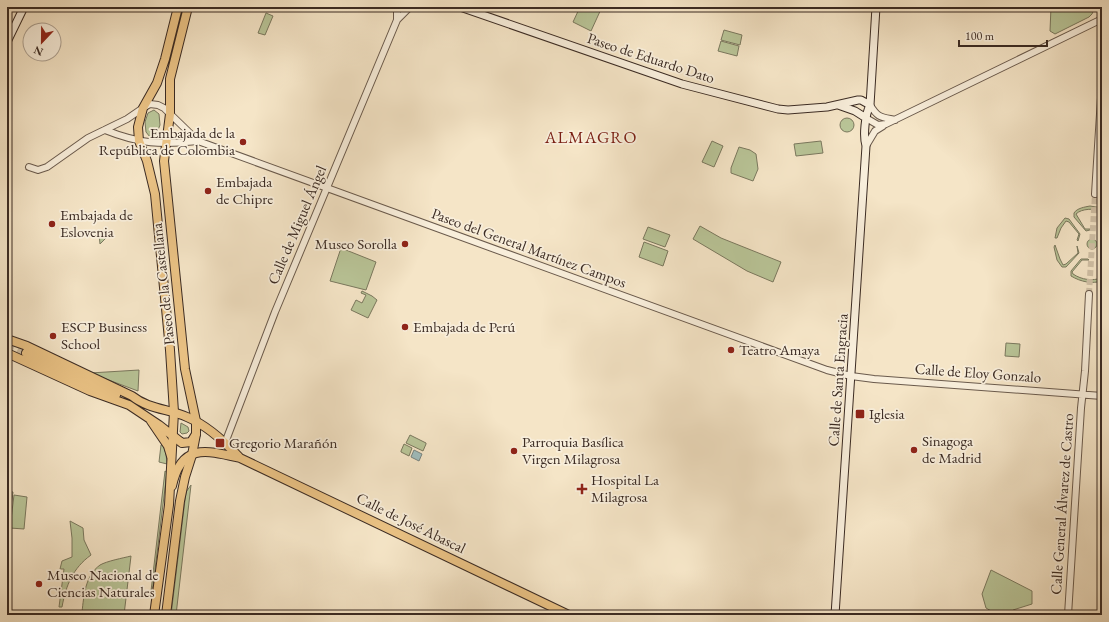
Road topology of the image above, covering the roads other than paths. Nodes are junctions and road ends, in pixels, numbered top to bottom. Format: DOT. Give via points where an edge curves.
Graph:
graph roads {
  1 [pos="24,7"];
  2 [pos="178,7"];
  3 [pos="188,7"];
  4 [pos="396,7"];
  5 [pos="410,7"];
  6 [pos="460,7"];
  7 [pos="876,7"];
  8 [pos="1102,19"];
  9 [pos="397,20"];
  10 [pos="7,42"];
  11 [pos="1102,82"];
  12 [pos="838,105"];
  13 [pos="870,105"];
  14 [pos="143,108"];
  15 [pos="170,114"];
  16 [pos="866,118"];
  17 [pos="895,120"];
  18 [pos="886,124"];
  19 [pos="105,130"];
  20 [pos="198,140"];
  21 [pos="139,141"];
  22 [pos="166,143"];
  23 [pos="866,146"];
  24 [pos="29,167"];
  25 [pos="327,188"];
  26 [pos="1095,194"];
  27 [pos="1089,294"];
  28 [pos="7,339"];
  29 [pos="7,353"];
  30 [pos="26,353"];
  31 [pos="851,376"];
  32 [pos="1083,394"];
  33 [pos="173,396"];
  34 [pos="1102,396"];
  35 [pos="138,401"];
  36 [pos="161,410"];
  37 [pos="174,412"];
  38 [pos="149,419"];
  39 [pos="196,422"];
  40 [pos="196,434"];
  41 [pos="173,436"];
  42 [pos="225,442"];
  43 [pos="192,455"];
  44 [pos="240,458"];
  45 [pos="172,462"];
  46 [pos="169,505"];
  47 [pos="154,615"];
  48 [pos="166,615"];
  49 [pos="569,615"];
  50 [pos="835,615"];
  51 [pos="1068,615"];
  1 -- 10 [label="main road"];
  2 -- 14 [label="main road" via="166,59"];
  3 -- 15 [label="main road" via="170,79"];
  4 -- 9 [label="street, Calle de Miguel Ángel"];
  5 -- 9 [label="street, Calle de Miguel Ángel"];
  6 -- 12 [label="main road, Paseo de Eduardo Dato" via="682,84 778,109"];
  7 -- 13 [label="main road, Calle de Santa Engracia"];
  8 -- 17 [label="street"];
  9 -- 25 [label="street, Calle de Miguel Ángel"];
  11 -- 26 [label="street"];
  12 -- 13 [label="main road, Paseo de Eduardo Dato" via="861,100"];
  12 -- 16 [label="main road"];
  13 -- 16 [label="main road, Calle de Santa Engracia"];
  13 -- 17 [label="street" via="880,117"];
  14 -- 15 [label="street" via="155,104"];
  14 -- 19 [label="street"];
  14 -- 21 [label="main road" via="138,127"];
  15 -- 20 [label="street"];
  15 -- 22 [label="main road"];
  16 -- 18 [label="street" via="878,125"];
  16 -- 23 [label="main road, Calle de Santa Engracia"];
  17 -- 18 [label="street"];
  18 -- 23 [label="street" via="875,131"];
  19 -- 21 [label="street"];
  19 -- 24 [label="street" via="88,138 47,167 38,170"];
  20 -- 22 [label="street"];
  20 -- 25 [label="street, Paseo del General Martínez Campos"];
  21 -- 22 [label="street"];
  21 -- 33 [label="main road, Paseo de la Castellana" via="155,194"];
  22 -- 39 [label="main road, Paseo de la Castellana" via="164,167 186,369"];
  23 -- 31 [label="main road, Calle de Santa Engracia"];
  25 -- 31 [label="street, Paseo del General Martínez Campos" via="806,362"];
  25 -- 42 [label="street, Calle de Miguel Ángel" via="275,312"];
  27 -- 32 [label="street, Calle General Álvarez de Castro"];
  28 -- 35 [label="main road" via="27,346"];
  29 -- 38 [label="main road" via="128,406"];
  30 -- 35 [label="main road" via="94,386"];
  31 -- 32 [label="street, Calle de Eloy Gonzalo"];
  31 -- 50 [label="main road, Calle de Santa Engracia"];
  32 -- 34 [label="street, Calle de Eloy Gonzalo"];
  32 -- 51 [label="street, Calle General Álvarez de Castro"];
  33 -- 36 [label="main road" via="168,406"];
  33 -- 37 [label="main road, Paseo de la Castellana"];
  35 -- 36 [label="main road"];
  36 -- 37 [label="main road"];
  37 -- 39 [label="main road"];
  37 -- 41 [label="main road, Paseo de la Castellana"];
  38 -- 41 [label="main road"];
  38 -- 45 [label="main road" via="168,446"];
  39 -- 40 [label="main road, Paseo de la Castellana"];
  39 -- 42 [label="main road"];
  40 -- 41 [label="main road" via="191,442 185,444"];
  40 -- 43 [label="main road, Paseo de la Castellana"];
  41 -- 45 [label="main road"];
  42 -- 44 [label="main road"];
  43 -- 44 [label="main road" via="207,451"];
  43 -- 46 [label="main road" via="176,470"];
  43 -- 48 [label="main road" via="180,501"];
  44 -- 49 [label="main road, Calle de José Abascal"];
  45 -- 46 [label="main road"];
  46 -- 47 [label="main road"];
}
